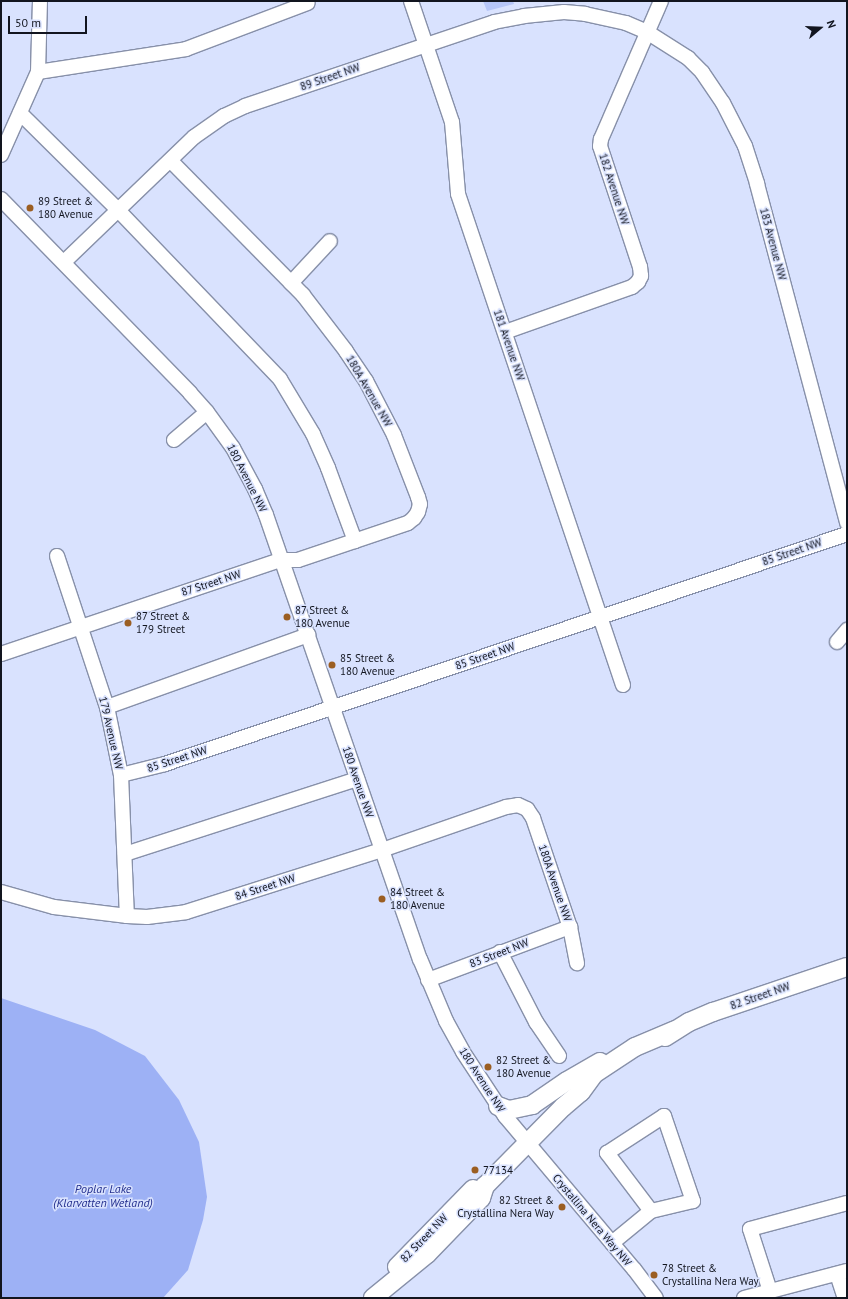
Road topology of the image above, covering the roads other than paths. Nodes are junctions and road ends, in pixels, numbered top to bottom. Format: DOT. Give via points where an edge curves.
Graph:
graph roads {
  1 [pos="40,1"];
  2 [pos="411,1"];
  3 [pos="661,1"];
  4 [pos="308,3"];
  5 [pos="647,32"];
  6 [pos="426,45"];
  7 [pos="38,72"];
  8 [pos="20,113"];
  9 [pos="1,155"];
  10 [pos="172,161"];
  11 [pos="1,199"];
  12 [pos="118,210"];
  13 [pos="330,241"];
  14 [pos="64,262"];
  15 [pos="292,283"];
  16 [pos="505,332"];
  17 [pos="207,412"];
  18 [pos="174,440"];
  19 [pos="418,512"];
  20 [pos="847,523"];
  21 [pos="847,534"];
  22 [pos="355,541"];
  23 [pos="57,556"];
  24 [pos="281,560"];
  25 [pos="601,617"];
  26 [pos="80,629"];
  27 [pos="847,630"];
  28 [pos="308,635"];
  29 [pos="837,642"];
  30 [pos="1,654"];
  31 [pos="623,685"];
  32 [pos="107,707"];
  33 [pos="333,707"];
  34 [pos="121,775"];
  35 [pos="357,779"];
  36 [pos="522,807"];
  37 [pos="382,850"];
  38 [pos="125,854"];
  39 [pos="1,892"];
  40 [pos="128,916"];
  41 [pos="570,927"];
  42 [pos="500,952"];
  43 [pos="577,963"];
  44 [pos="847,967"];
  45 [pos="428,980"];
  46 [pos="675,1030"];
  47 [pos="635,1047"];
  48 [pos="559,1056"];
  49 [pos="581,1092"];
  50 [pos="498,1106"];
  51 [pos="527,1143"];
  52 [pos="485,1186"];
  53 [pos="847,1203"];
  54 [pos="651,1211"];
  55 [pos="612,1244"];
  56 [pos="842,1272"];
  57 [pos="763,1294"];
  58 [pos="368,1298"];
  59 [pos="373,1298"];
  60 [pos="656,1298"];
  61 [pos="744,1298"];
  62 [pos="845,1298"];
  1 -- 7 [label="street"];
  2 -- 6 [label="street, 181 Avenue NW"];
  3 -- 5 [label="street"];
  4 -- 7 [label="street" via="186,49"];
  5 -- 6 [label="street, 89 Street NW" via="607,18 564,12 494,22"];
  5 -- 16 [label="street, 182 Avenue NW" via="600,146 641,276 632,287"];
  5 -- 20 [label="street, 183 Avenue NW" via="688,58 702,72 723,103 745,146"];
  6 -- 10 [label="street, 89 Street NW" via="245,106 194,137"];
  6 -- 16 [label="street, 181 Avenue NW" via="452,122 458,194"];
  7 -- 8 [label="street"];
  8 -- 9 [label="street"];
  8 -- 12 [label="street"];
  10 -- 12 [label="street, 89 Street NW"];
  10 -- 15 [label="street, 180A Avenue NW"];
  11 -- 14 [label="street, 180 Avenue NW"];
  12 -- 14 [label="street, 89 Street NW"];
  12 -- 22 [label="street" via="280,379 316,441"];
  13 -- 15 [label="street"];
  14 -- 17 [label="street, 180 Avenue NW"];
  15 -- 19 [label="street, 180A Avenue NW" via="326,323 366,380 405,461 420,504"];
  16 -- 25 [label="street, 181 Avenue NW"];
  17 -- 18 [label="street"];
  17 -- 24 [label="street, 180 Avenue NW" via="244,467 266,515"];
  19 -- 22 [label="street, 87 Street NW" via="408,523"];
  21 -- 25 [label="street, 85 Street NW"];
  22 -- 24 [label="street, 87 Street NW" via="298,560"];
  23 -- 26 [label="street, 179 Avenue NW"];
  24 -- 26 [label="street, 87 Street NW"];
  24 -- 28 [label="street, 180 Avenue NW"];
  25 -- 31 [label="street, 181 Avenue NW"];
  25 -- 33 [label="street, 85 Street NW"];
  26 -- 30 [label="street, 87 Street NW"];
  26 -- 32 [label="street, 179 Avenue NW"];
  27 -- 29 [label="street"];
  28 -- 32 [label="street"];
  28 -- 33 [label="street, 180 Avenue NW"];
  32 -- 34 [label="street, 179 Avenue NW"];
  33 -- 34 [label="street, 85 Street NW" via="165,764"];
  33 -- 35 [label="street, 180 Avenue NW"];
  34 -- 38 [label="street, 179 Avenue NW"];
  35 -- 37 [label="street, 180 Avenue NW"];
  35 -- 38 [label="street"];
  36 -- 37 [label="street, 84 Street NW" via="506,807"];
  36 -- 41 [label="street, 180A Avenue NW" via="533,818"];
  37 -- 40 [label="street, 84 Street NW" via="186,912 147,917"];
  37 -- 45 [label="street, 180 Avenue NW"];
  38 -- 40 [label="street, 179 Avenue NW"];
  39 -- 40 [label="street, 84 Street NW" via="54,907"];
  41 -- 42 [label="street, 83 Street NW"];
  41 -- 43 [label="street, 180A Avenue NW"];
  42 -- 45 [label="street, 83 Street NW"];
  42 -- 48 [label="street" via="536,1022"];
  44 -- 46 [label="main road, 82 Street NW" via="713,1012"];
  45 -- 50 [label="street, 180 Avenue NW" via="463,1052"];
  46 -- 47 [label="main road, 82 Street NW"];
  46 -- 49 [label="main road, 82 Street NW" via="600,1083"];
  47 -- 49 [label="main road, 82 Street NW" via="594,1074"];
  47 -- 50 [label="main road" via="587,1069 532,1104 509,1110"];
  49 -- 51 [label="main road, 82 Street NW"];
  50 -- 51 [label="street, 180 Avenue NW"];
  51 -- 52 [label="main road, 82 Street NW"];
  51 -- 55 [label="street, Crystallina Nera Way NW"];
  52 -- 58 [label="main road, 82 Street NW" via="473,1190 426,1235"];
  52 -- 59 [label="main road, 82 Street NW" via="481,1198 427,1254"];
  53 -- 57 [label="street" via="750,1230"];
  54 -- 54 [label="street" via="607,1153 664,1116 693,1201"];
  54 -- 55 [label="street"];
  55 -- 60 [label="street, Crystallina Nera Way NW"];
  56 -- 57 [label="street"];
  56 -- 62 [label="street"];
  57 -- 61 [label="street"];
}
